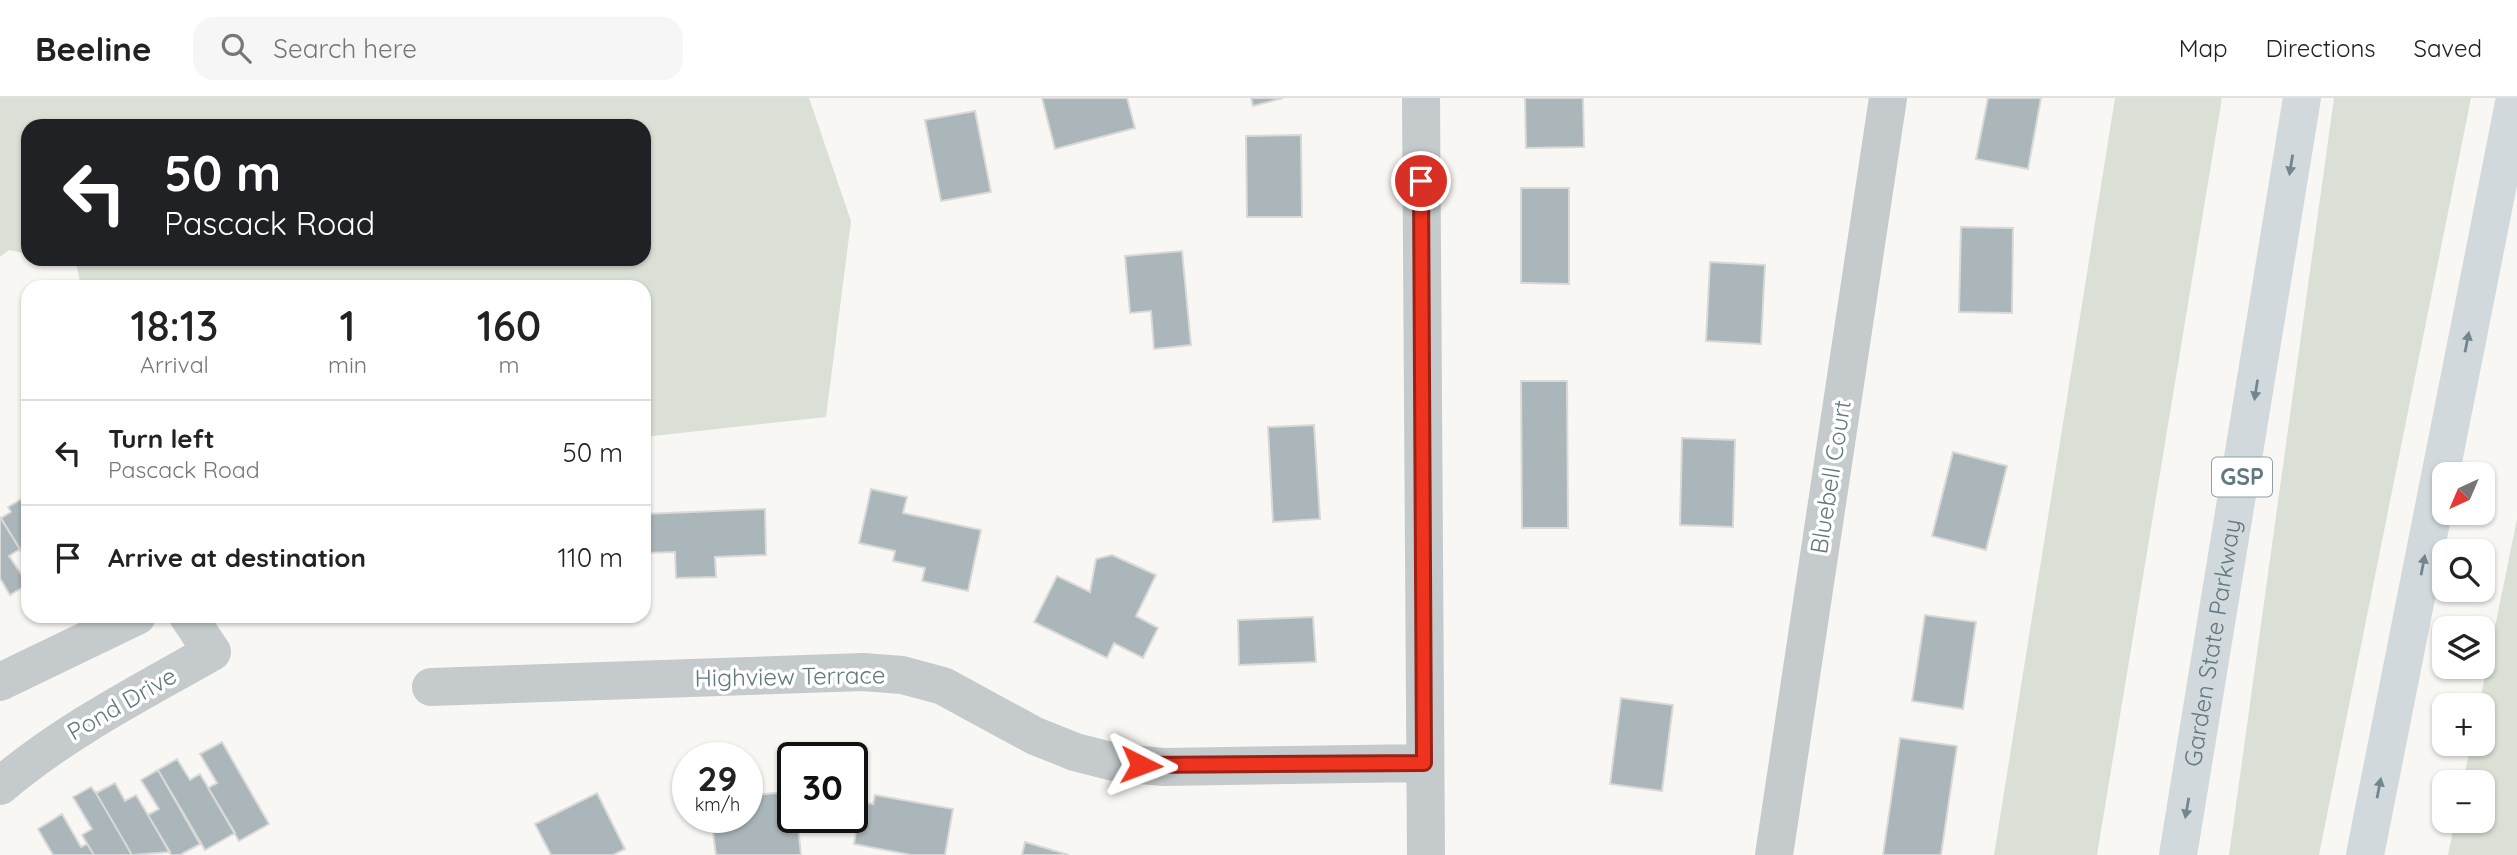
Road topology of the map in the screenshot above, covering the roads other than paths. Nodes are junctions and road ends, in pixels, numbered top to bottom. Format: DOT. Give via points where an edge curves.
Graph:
graph roads {
  1 [pos="1421,98"];
  2 [pos="1888,98"];
  3 [pos="2302,98"];
  4 [pos="2515,98"];
  5 [pos="122,623"];
  6 [pos="193,623"];
  7 [pos="0,682"];
  8 [pos="431,687"];
  9 [pos="1424,763"];
  10 [pos="0,786"];
  11 [pos="1426,855"];
  12 [pos="1774,855"];
  13 [pos="2178,855"];
  14 [pos="2365,855"];
  1 -- 9 [label="street"];
  2 -- 12 [label="street, Bluebell Court"];
  3 -- 13 [label="highway, Garden State Parkway / GSP, one-way"];
  14 -- 4 [label="highway, one-way"];
  5 -- 7 [label="street"];
  6 -- 10 [label="street, Pond Drive" via="212,652 99,714"];
  8 -- 9 [label="street, Highview Terrace" via="863,672 943,686 1035,736 1118,763 1164,767"];
  9 -- 11 [label="street"];
}
